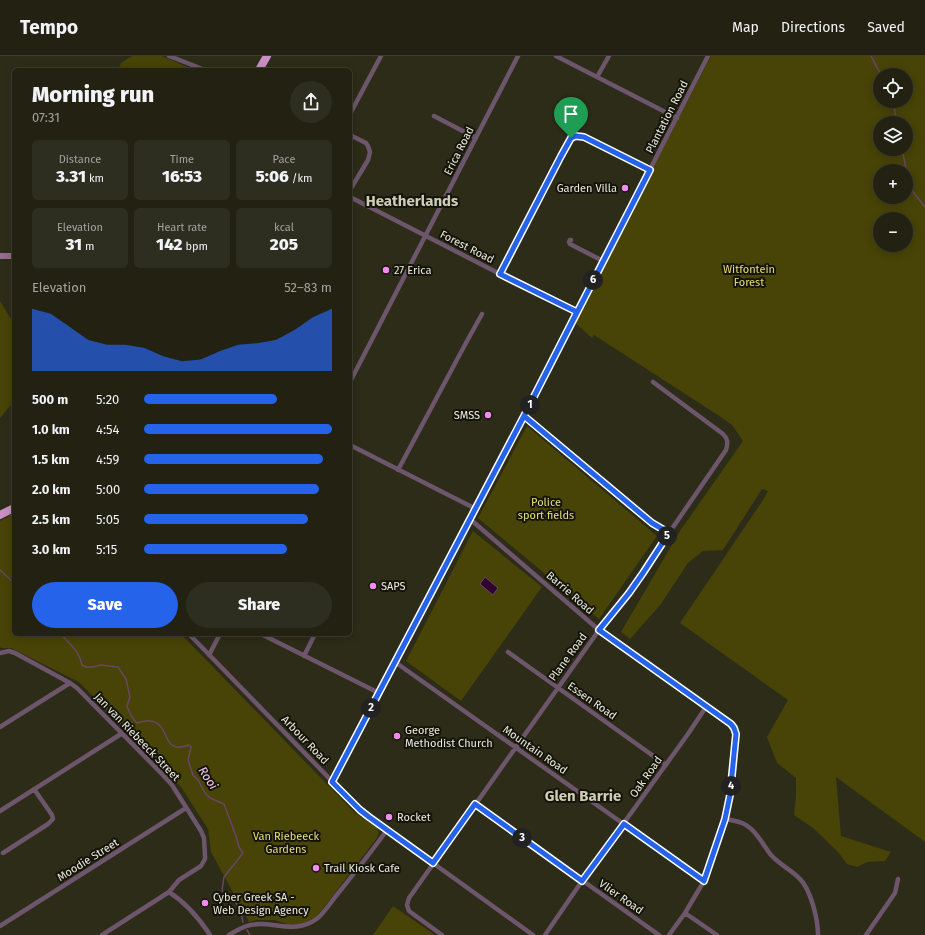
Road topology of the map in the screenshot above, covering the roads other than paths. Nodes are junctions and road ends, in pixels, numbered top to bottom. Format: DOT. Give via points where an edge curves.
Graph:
graph roads {
  1 [pos="169,56"];
  2 [pos="267,56"];
  3 [pos="270,56"];
  4 [pos="381,56"];
  5 [pos="518,56"];
  6 [pos="556,56"];
  7 [pos="609,56"];
  8 [pos="708,56"];
  9 [pos="200,68"];
  10 [pos="260,68"];
  11 [pos="265,68"];
  12 [pos="598,78"];
  13 [pos="352,110"];
  14 [pos="434,116"];
  15 [pos="677,118"];
  16 [pos="352,136"];
  17 [pos="476,138"];
  18 [pos="650,170"];
  19 [pos="352,187"];
  20 [pos="352,198"];
  21 [pos="426,236"];
  22 [pos="571,240"];
  23 [pos="0,256"];
  24 [pos="12,256"];
  25 [pos="603,261"];
  26 [pos="500,274"];
  27 [pos="577,312"];
  28 [pos="482,314"];
  29 [pos="352,378"];
  30 [pos="653,382"];
  31 [pos="524,416"];
  32 [pos="352,446"];
  33 [pos="398,470"];
  34 [pos="12,509"];
  35 [pos="476,509"];
  36 [pos="0,516"];
  37 [pos="470,520"];
  38 [pos="669,533"];
  39 [pos="599,630"];
  40 [pos="190,636"];
  41 [pos="219,636"];
  42 [pos="265,636"];
  43 [pos="314,636"];
  44 [pos="508,652"];
  45 [pos="0,653"];
  46 [pos="209,655"];
  47 [pos="304,656"];
  48 [pos="395,662"];
  49 [pos="70,682"];
  50 [pos="557,688"];
  51 [pos="379,693"];
  52 [pos="706,707"];
  53 [pos="0,727"];
  54 [pos="122,734"];
  55 [pos="515,747"];
  56 [pos="666,765"];
  57 [pos="332,782"];
  58 [pos="34,789"];
  59 [pos="475,804"];
  60 [pos="186,808"];
  61 [pos="0,811"];
  62 [pos="725,819"];
  63 [pos="624,824"];
  64 [pos="387,830"];
  65 [pos="3,853"];
  66 [pos="433,863"];
  67 [pos="898,879"];
  68 [pos="582,881"];
  69 [pos="704,881"];
  70 [pos="169,892"];
  71 [pos="686,913"];
  72 [pos="0,926"];
  73 [pos="102,935"];
  74 [pos="210,935"];
  75 [pos="229,935"];
  76 [pos="442,935"];
  77 [pos="533,935"];
  78 [pos="545,935"];
  79 [pos="658,935"];
  80 [pos="668,935"];
  81 [pos="717,935"];
  82 [pos="818,935"];
  83 [pos="866,935"];
  1 -- 9 [label="street"];
  2 -- 10 [label="highway"];
  3 -- 11 [label="highway"];
  4 -- 13 [label="street"];
  5 -- 17 [label="street, Erica Road"];
  6 -- 12 [label="street"];
  7 -- 12 [label="street"];
  8 -- 15 [label="street, Plantation Road"];
  12 -- 15 [label="street"];
  14 -- 17 [label="street"];
  15 -- 18 [label="street, Plantation Road"];
  16 -- 19 [label="street" via="366,144 370,152"];
  17 -- 21 [label="street, Erica Road"];
  18 -- 25 [label="street, Plantation Road"];
  18 -- 26 [label="street" via="584,137 573,136"];
  20 -- 21 [label="street, Forest Road"];
  21 -- 26 [label="street, Forest Road"];
  21 -- 29 [label="street, Erica Road"];
  22 -- 25 [label="street" via="570,244"];
  23 -- 24 [label="street"];
  25 -- 27 [label="street, Plantation Road"];
  26 -- 27 [label="street, Forest Road"];
  27 -- 31 [label="street, Plantation Road"];
  28 -- 33 [label="street"];
  30 -- 38 [label="street, Plane Road" via="723,434 728,446"];
  31 -- 35 [label="street, Plantation Road"];
  31 -- 38 [label="street" via="652,523"];
  32 -- 33 [label="street"];
  33 -- 35 [label="street"];
  34 -- 36 [label="highway"];
  35 -- 37 [label="street, Plantation Road"];
  37 -- 39 [label="street, Barrie Road"];
  37 -- 48 [label="street, Plantation Road"];
  38 -- 39 [label="street, Plane Road" via="636,583"];
  39 -- 50 [label="street, Plane Road"];
  39 -- 52 [label="street, Barrie Road"];
  40 -- 46 [label="street, Arbour Road"];
  41 -- 46 [label="street"];
  42 -- 47 [label="street"];
  43 -- 47 [label="street"];
  44 -- 50 [label="street, Essen Road"];
  45 -- 49 [label="street, Jan van Riebeeck Street" via="9,651 19,655"];
  46 -- 57 [label="street, Arbour Road"];
  47 -- 51 [label="street"];
  48 -- 51 [label="street, Plantation Road"];
  48 -- 55 [label="street, Mountain Road"];
  49 -- 53 [label="street"];
  49 -- 54 [label="street, Jan van Riebeeck Street"];
  50 -- 55 [label="street, Plane Road"];
  50 -- 56 [label="street, Essen Road"];
  51 -- 57 [label="street, Plantation Road"];
  52 -- 56 [label="street, Oak Road"];
  52 -- 62 [label="street, Barrie Road" via="731,724 735,731 730,795"];
  54 -- 58 [label="street"];
  54 -- 60 [label="street, Jan van Riebeeck Street" via="172,785"];
  55 -- 59 [label="street, Plane Road"];
  55 -- 63 [label="street, Mountain Road"];
  56 -- 63 [label="street, Oak Road"];
  57 -- 64 [label="street, Arbour Road" via="360,810"];
  58 -- 61 [label="street"];
  58 -- 65 [label="street" via="53,819"];
  59 -- 66 [label="street, Plane Road"];
  59 -- 68 [label="street, Vlier Road"];
  60 -- 70 [label="street, Jan van Riebeeck Street" via="204,838 205,860 201,866 179,880"];
  60 -- 72 [label="street, Moodie Street"];
  62 -- 69 [label="street, Barrie Road"];
  62 -- 82 [label="street" via="742,823 749,828 773,857 801,880 812,902"];
  63 -- 68 [label="street, Oak Road"];
  63 -- 69 [label="street, Mountain Road"];
  64 -- 66 [label="street, Arbour Road"];
  64 -- 75 [label="street" via="324,912 313,920 295,927 253,924"];
  66 -- 76 [label="street, Plane Road" via="407,905 409,911"];
  66 -- 77 [label="street, Arbour Road"];
  67 -- 83 [label="street" via="895,893"];
  68 -- 78 [label="street, Oak Road"];
  68 -- 79 [label="street, Vlier Road"];
  69 -- 71 [label="street, Barrie Road"];
  70 -- 73 [label="street"];
  70 -- 74 [label="street" via="194,913"];
  71 -- 80 [label="street, Barrie Road"];
  71 -- 81 [label="street"];
}
